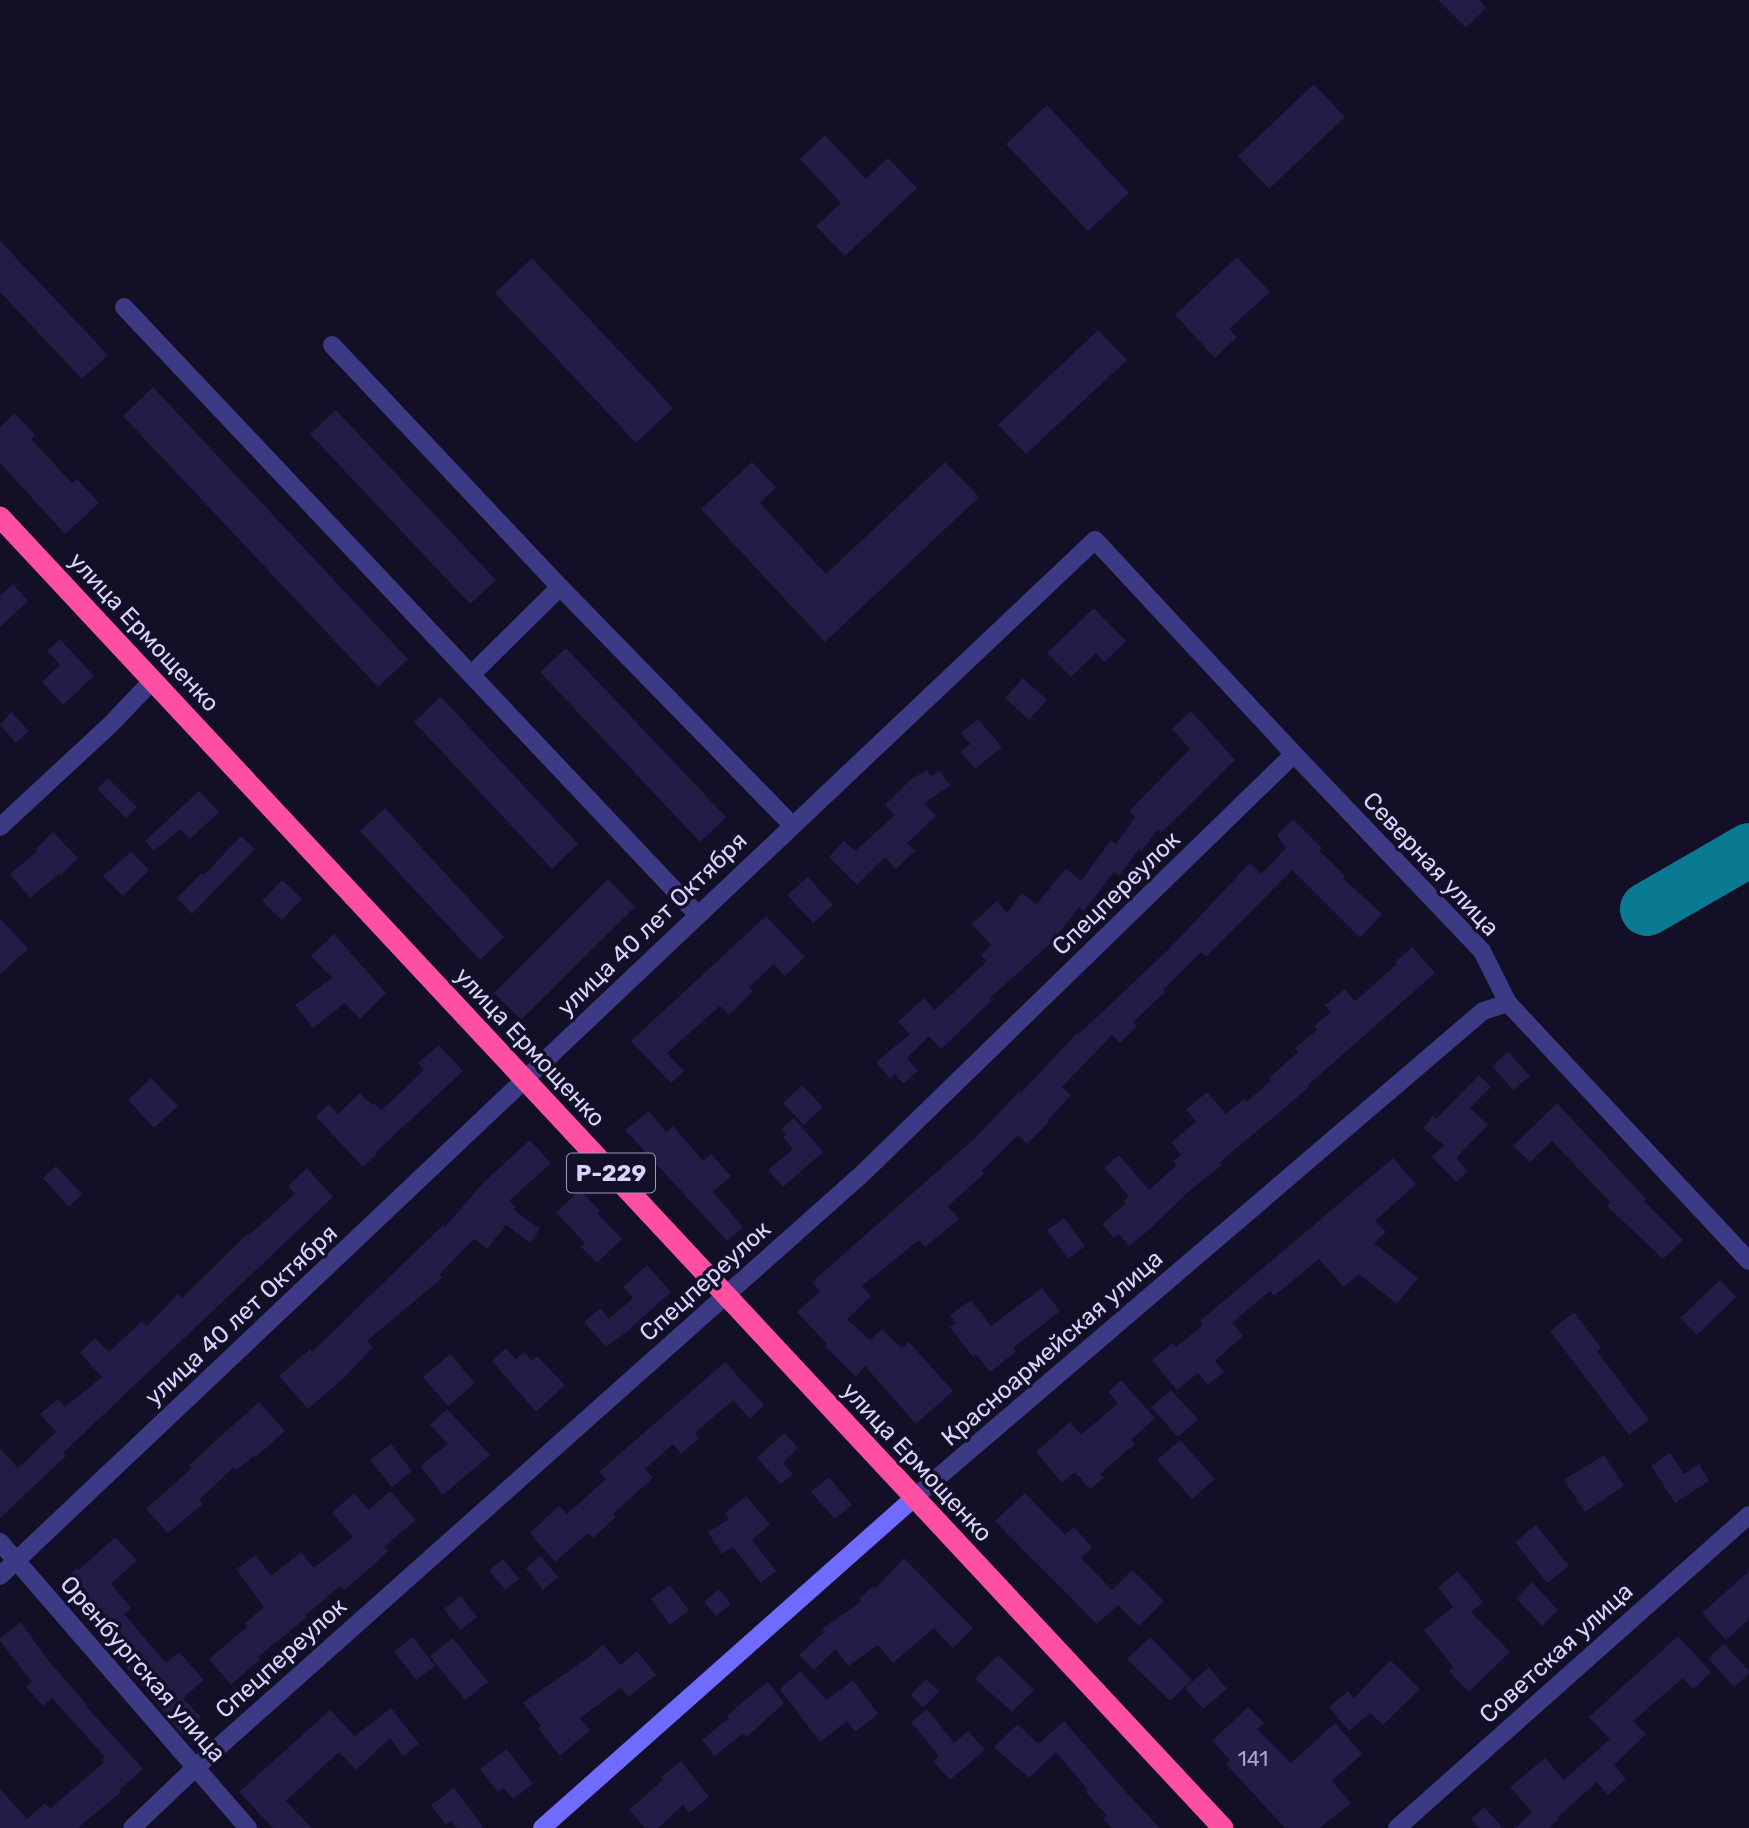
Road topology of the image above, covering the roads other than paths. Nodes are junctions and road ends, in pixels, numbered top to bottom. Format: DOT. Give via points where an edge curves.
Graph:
graph roads {
  1 [pos="124,307"];
  2 [pos="332,345"];
  3 [pos="0,517"];
  4 [pos="1095,540"];
  5 [pos="560,587"];
  6 [pos="471,675"];
  7 [pos="153,680"];
  8 [pos="1294,754"];
  9 [pos="792,825"];
  10 [pos="0,827"];
  11 [pos="697,914"];
  12 [pos="1508,1003"];
  13 [pos="524,1080"];
  14 [pos="1749,1261"];
  15 [pos="725,1295"];
  16 [pos="915,1497"];
  17 [pos="1749,1515"];
  18 [pos="0,1542"];
  19 [pos="17,1560"];
  20 [pos="0,1576"];
  21 [pos="195,1768"];
  22 [pos="132,1828"];
  23 [pos="248,1828"];
  24 [pos="541,1828"];
  25 [pos="1223,1828"];
  26 [pos="1396,1828"];
  1 -- 6 [label="street"];
  2 -- 5 [label="street"];
  3 -- 7 [label="highway, улица Ермощенко / Р-229"];
  4 -- 8 [label="street, Северная улица"];
  4 -- 9 [label="street, улица 40 лет Октября"];
  5 -- 6 [label="street"];
  5 -- 9 [label="street"];
  6 -- 11 [label="street"];
  7 -- 10 [label="street"];
  7 -- 13 [label="highway, улица Ермощенко / Р-229"];
  8 -- 12 [label="street, Северная улица" via="1482,951"];
  8 -- 15 [label="street, Спецпереулок" via="862,1174"];
  9 -- 11 [label="street, улица 40 лет Октября"];
  11 -- 13 [label="street, улица 40 лет Октября"];
  12 -- 14 [label="street, Северная улица"];
  12 -- 16 [label="street, Красноармейская улица" via="1483,1011"];
  13 -- 15 [label="highway, улица Ермощенко / Р-229"];
  13 -- 19 [label="street, улица 40 лет Октября"];
  15 -- 16 [label="highway, улица Ермощенко / Р-229"];
  15 -- 21 [label="street, Спецпереулок"];
  16 -- 24 [label="street, Красноармейская улица"];
  16 -- 25 [label="highway, улица Ермощенко / Р-229"];
  17 -- 26 [label="street, Советская улица"];
  18 -- 19 [label="street, Оренбургская улица"];
  19 -- 20 [label="street, улица 40 лет Октября"];
  19 -- 21 [label="street, Оренбургская улица"];
  21 -- 22 [label="street, Спецпереулок"];
  21 -- 23 [label="street, Оренбургская улица"];
}
